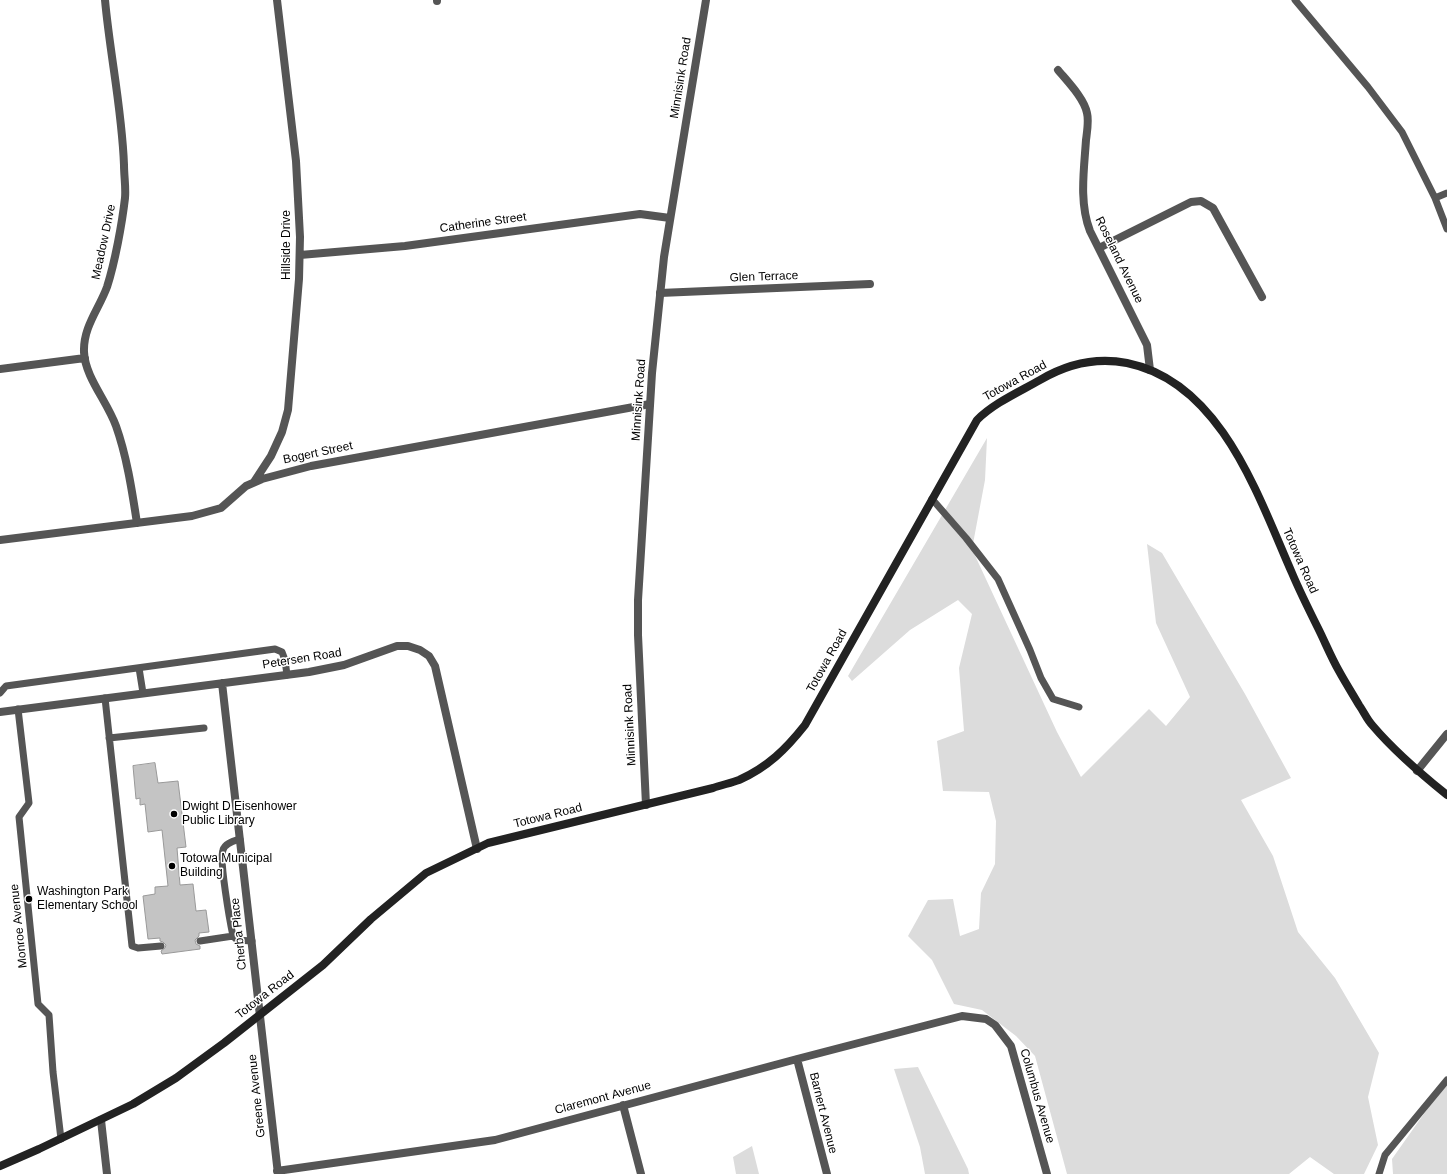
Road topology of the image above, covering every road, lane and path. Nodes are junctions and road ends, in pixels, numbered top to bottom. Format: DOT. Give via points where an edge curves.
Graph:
graph roads {
  1 [pos="105,0"];
  2 [pos="277,0"];
  3 [pos="706,0"];
  4 [pos="1295,0"];
  5 [pos="1058,70"];
  6 [pos="1447,192"];
  7 [pos="1435,198"];
  8 [pos="670,218"];
  9 [pos="1447,229"];
  10 [pos="1099,248"];
  11 [pos="300,255"];
  12 [pos="870,284"];
  13 [pos="660,293"];
  14 [pos="1262,297"];
  15 [pos="85,358"];
  16 [pos="0,369"];
  17 [pos="1150,370"];
  18 [pos="650,404"];
  19 [pos="254,483"];
  20 [pos="932,499"];
  21 [pos="137,523"];
  22 [pos="0,540"];
  23 [pos="139,668"];
  24 [pos="287,675"];
  25 [pos="222,683"];
  26 [pos="0,693"];
  27 [pos="143,694"];
  28 [pos="105,698"];
  29 [pos="1079,707"];
  30 [pos="0,709"];
  31 [pos="18,709"];
  32 [pos="204,728"];
  33 [pos="1447,734"];
  34 [pos="109,738"];
  35 [pos="1417,771"];
  36 [pos="1447,795"];
  37 [pos="646,804"];
  38 [pos="240,839"];
  39 [pos="477,848"];
  40 [pos="233,936"];
  41 [pos="200,941"];
  42 [pos="252,941"];
  43 [pos="161,946"];
  44 [pos="260,1015"];
  45 [pos="930,1024"];
  46 [pos="797,1059"];
  47 [pos="1447,1080"];
  48 [pos="623,1105"];
  49 [pos="101,1120"];
  50 [pos="61,1139"];
  51 [pos="0,1166"];
  52 [pos="278,1172"];
  53 [pos="107,1174"];
  54 [pos="641,1174"];
  55 [pos="827,1174"];
  56 [pos="1047,1174"];
  57 [pos="1379,1174"];
  1 -- 15 [label="street, Meadow Drive" via="123,138 125,197 106,287 86,335"];
  2 -- 11 [label="street, Hillside Drive" via="296,161"];
  3 -- 8 [label="street, Minnisink Road"];
  4 -- 7 [label="lane" via="1402,132"];
  5 -- 10 [label="street, Roseland Avenue" via="1080,98 1087,113 1085,220"];
  6 -- 7 [label="lane"];
  7 -- 9 [label="lane"];
  8 -- 11 [label="street, Catherine Street" via="640,214 405,246"];
  8 -- 13 [label="street, Minnisink Road"];
  10 -- 14 [label="street" via="1191,202 1202,202 1213,208"];
  10 -- 17 [label="street, Roseland Avenue" via="1148,345"];
  11 -- 19 [label="street, Hillside Drive" via="288,410 271,456"];
  12 -- 13 [label="street, Glen Terrace"];
  13 -- 18 [label="street, Minnisink Road"];
  15 -- 16 [label="street"];
  15 -- 21 [label="street, Meadow Drive" via="86,368 116,426 130,480"];
  17 -- 20 [label="main road, Totowa Road" via="1117,361 1096,360 1076,364 1053,373 986,411 977,420"];
  17 -- 35 [label="main road, Totowa Road" via="1179,385 1196,400 1232,446 1256,489 1338,670 1372,725"];
  18 -- 19 [label="street, Bogert Street" via="318,464"];
  18 -- 37 [label="street, Minnisink Road" via="638,607"];
  19 -- 21 [label="street, Bogert Street" via="246,486 221,508 208,513"];
  20 -- 29 [label="lane" via="998,579 1041,678 1053,699"];
  20 -- 37 [label="main road, Totowa Road" via="805,725 787,747 760,768 739,780"];
  21 -- 22 [label="street, Bogert Street"];
  23 -- 24 [label="lane" via="275,649 282,652"];
  23 -- 26 [label="lane" via="6,686"];
  23 -- 27 [label="lane"];
  24 -- 25 [label="street, Petersen Road"];
  24 -- 39 [label="street, Petersen Road" via="344,666 397,646 408,646 429,656 435,666"];
  25 -- 27 [label="street, Petersen Road"];
  25 -- 38 [label="street, Cherba Place"];
  27 -- 28 [label="street, Petersen Road"];
  28 -- 31 [label="street, Petersen Road"];
  28 -- 34 [label="lane"];
  30 -- 31 [label="street, Petersen Road"];
  31 -- 50 [label="lane, Monroe Avenue" via="29,803 19,816 38,1004 49,1016"];
  32 -- 34 [label="lane"];
  33 -- 35 [label="street"];
  34 -- 43 [label="lane" via="132,946"];
  35 -- 36 [label="main road, Totowa Road"];
  37 -- 39 [label="main road, Totowa Road" via="488,843"];
  38 -- 40 [label="lane" via="227,844 222,852"];
  38 -- 42 [label="street, Cherba Place"];
  39 -- 44 [label="main road, Totowa Road" via="426,873 371,919 323,965"];
  40 -- 41 [label="lane"];
  40 -- 42 [label="lane" via="237,940"];
  42 -- 44 [label="street, Cherba Place"];
  44 -- 49 [label="main road, Totowa Road" via="176,1078"];
  44 -- 52 [label="street, Greene Avenue"];
  45 -- 46 [label="street, Claremont Avenue"];
  45 -- 56 [label="street, Columbus Avenue" via="962,1016 975,1017 986,1019 1002,1033 1011,1046"];
  46 -- 48 [label="street, Claremont Avenue"];
  46 -- 55 [label="street, Barnert Avenue"];
  47 -- 57 [label="lane" via="1385,1155"];
  48 -- 52 [label="street, Claremont Avenue" via="495,1140"];
  48 -- 54 [label="street"];
  49 -- 50 [label="main road, Totowa Road"];
  49 -- 53 [label="street"];
  50 -- 51 [label="main road, Totowa Road"];
}
